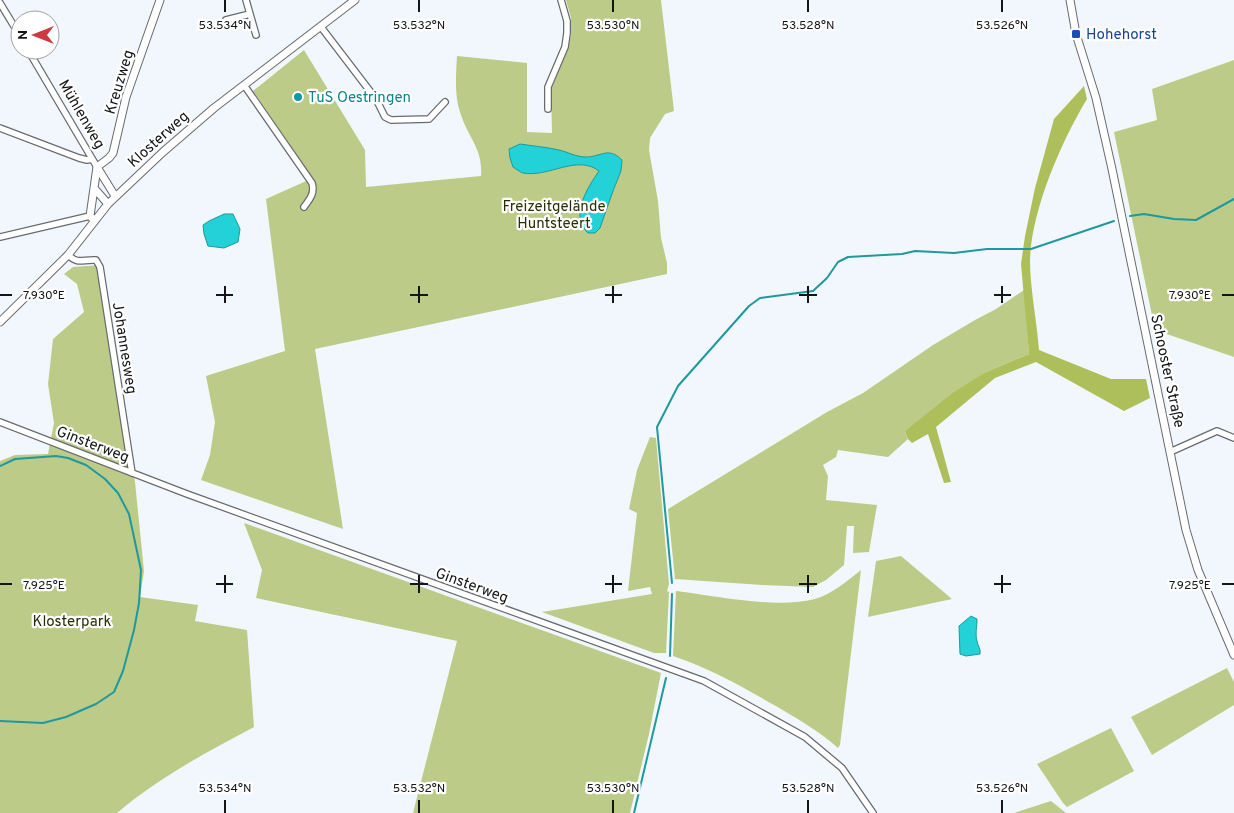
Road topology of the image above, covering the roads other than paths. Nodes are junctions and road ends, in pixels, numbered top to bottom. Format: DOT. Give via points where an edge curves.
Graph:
graph roads {
  1 [pos="160,0"];
  2 [pos="246,0"];
  3 [pos="356,0"];
  4 [pos="561,0"];
  5 [pos="1070,0"];
  6 [pos="0,4"];
  7 [pos="250,14"];
  8 [pos="10,20"];
  9 [pos="226,20"];
  10 [pos="321,27"];
  11 [pos="256,35"];
  12 [pos="34,60"];
  13 [pos="244,85"];
  14 [pos="445,102"];
  15 [pos="548,109"];
  16 [pos="0,128"];
  17 [pos="92,158"];
  18 [pos="97,166"];
  19 [pos="94,188"];
  20 [pos="116,196"];
  21 [pos="108,204"];
  22 [pos="304,207"];
  23 [pos="92,218"];
  24 [pos="0,237"];
  25 [pos="68,255"];
  26 [pos="0,322"];
  27 [pos="0,422"];
  28 [pos="1234,438"];
  29 [pos="1170,452"];
  30 [pos="132,473"];
  31 [pos="1234,655"];
  32 [pos="873,813"];
  1 -- 18 [label="street, Kreuzweg" via="126,97 113,153"];
  2 -- 7 [label="street"];
  3 -- 10 [label="street, Klosterweg"];
  4 -- 15 [label="street" via="567,33 565,47 548,87"];
  5 -- 29 [label="street, Schooster Straße" via="1112,169"];
  6 -- 8 [label="street"];
  7 -- 9 [label="street"];
  7 -- 11 [label="street"];
  10 -- 13 [label="street, Klosterweg"];
  10 -- 14 [label="street" via="376,99 385,117 391,120 429,119"];
  12 -- 17 [label="street, Mühlenweg"];
  13 -- 20 [label="street, Klosterweg" via="181,135"];
  13 -- 22 [label="street" via="312,183 312,197"];
  16 -- 17 [label="street" via="79,158"];
  17 -- 18 [label="street, Mühlenweg"];
  18 -- 19 [label="street, Mühlenweg"];
  18 -- 20 [label="street, Mühlenweg"];
  19 -- 21 [label="street"];
  19 -- 23 [label="street, Mühlenweg"];
  20 -- 21 [label="street, Klosterweg"];
  21 -- 23 [label="street, Klosterweg"];
  23 -- 24 [label="street"];
  23 -- 25 [label="street, Klosterweg"];
  25 -- 26 [label="street, Klosterweg"];
  25 -- 30 [label="street, Johannesweg" via="78,262 96,260 100,267"];
  27 -- 30 [label="street, Ginsterweg"];
  28 -- 29 [label="street" via="1218,431"];
  29 -- 31 [label="street, Schooster Straße" via="1198,570"];
  30 -- 32 [label="street, Ginsterweg" via="704,681 805,737 842,768"];
}
